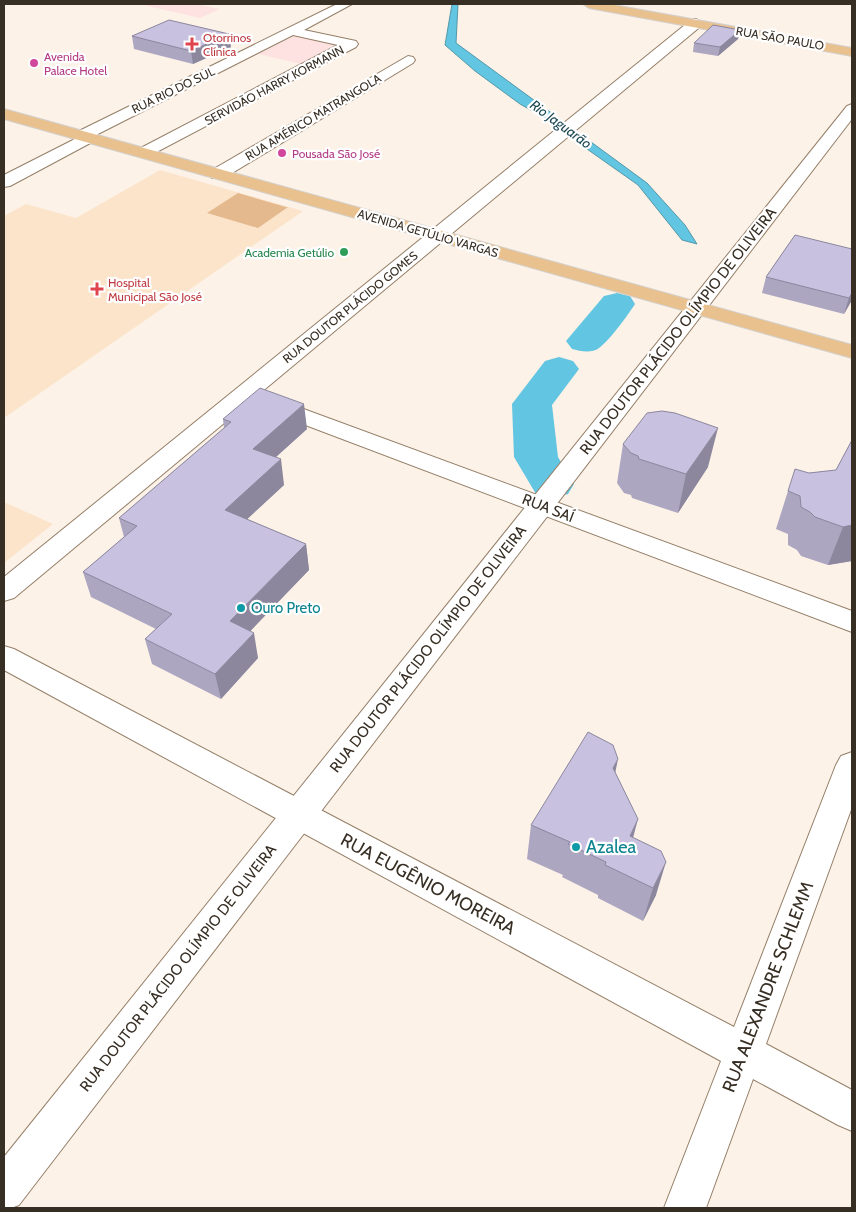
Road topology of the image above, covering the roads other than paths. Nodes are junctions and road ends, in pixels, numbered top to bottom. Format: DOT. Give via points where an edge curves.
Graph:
graph roads {
  1 [pos="346,4"];
  2 [pos="590,4"];
  3 [pos="696,23"];
  4 [pos="292,31"];
  5 [pos="852,52"];
  6 [pos="408,60"];
  7 [pos="852,108"];
  8 [pos="4,114"];
  9 [pos="85,137"];
  10 [pos="143,153"];
  11 [pos="218,174"];
  12 [pos="4,182"];
  13 [pos="437,236"];
  14 [pos="696,308"];
  15 [pos="852,352"];
  16 [pos="244,394"];
  17 [pos="541,505"];
  18 [pos="4,591"];
  19 [pos="852,622"];
  20 [pos="4,657"];
  21 [pos="852,765"];
  22 [pos="298,815"];
  23 [pos="743,1052"];
  24 [pos="852,1111"];
  25 [pos="4,1190"];
  26 [pos="685,1208"];
  1 -- 4 [label="street, RUA RIO DO SUL"];
  2 -- 3 [label="main road, RUA SÃO PAULO"];
  3 -- 5 [label="main road, RUA SÃO PAULO"];
  3 -- 13 [label="street, RUA DOUTOR PLÁCIDO GOMES"];
  4 -- 9 [label="street, RUA RIO DO SUL"];
  4 -- 10 [label="street, SERVIDÃO HARRY KORMANN" via="351,44"];
  6 -- 11 [label="street, RUA AMÉRICO MATRANGOLA"];
  7 -- 14 [label="street, RUA DOUTOR PLÁCIDO OLÍMPIO DE OLIVEIRA"];
  8 -- 9 [label="main road, AVENIDA GETÚLIO VARGAS"];
  9 -- 10 [label="main road, AVENIDA GETÚLIO VARGAS"];
  9 -- 12 [label="street, RUA RIO DO SUL"];
  10 -- 11 [label="main road, AVENIDA GETÚLIO VARGAS"];
  11 -- 13 [label="main road, AVENIDA GETÚLIO VARGAS"];
  13 -- 14 [label="main road, AVENIDA GETÚLIO VARGAS"];
  13 -- 16 [label="street, RUA DOUTOR PLÁCIDO GOMES"];
  14 -- 15 [label="main road, AVENIDA GETÚLIO VARGAS"];
  14 -- 17 [label="street, RUA DOUTOR PLÁCIDO OLÍMPIO DE OLIVEIRA"];
  16 -- 17 [label="street, RUA SAÍ"];
  16 -- 18 [label="street, RUA DOUTOR PLÁCIDO GOMES"];
  17 -- 19 [label="street, RUA SAÍ"];
  17 -- 22 [label="street, RUA DOUTOR PLÁCIDO OLÍMPIO DE OLIVEIRA"];
  20 -- 22 [label="street, RUA EUGÊNIO MOREIRA"];
  21 -- 23 [label="street, RUA ALEXANDRE SCHLEMM"];
  22 -- 23 [label="street, RUA EUGÊNIO MOREIRA"];
  22 -- 25 [label="street, RUA DOUTOR PLÁCIDO OLÍMPIO DE OLIVEIRA"];
  23 -- 24 [label="street, RUA EUGÊNIO MOREIRA"];
  23 -- 26 [label="street, RUA ALEXANDRE SCHLEMM"];
}
